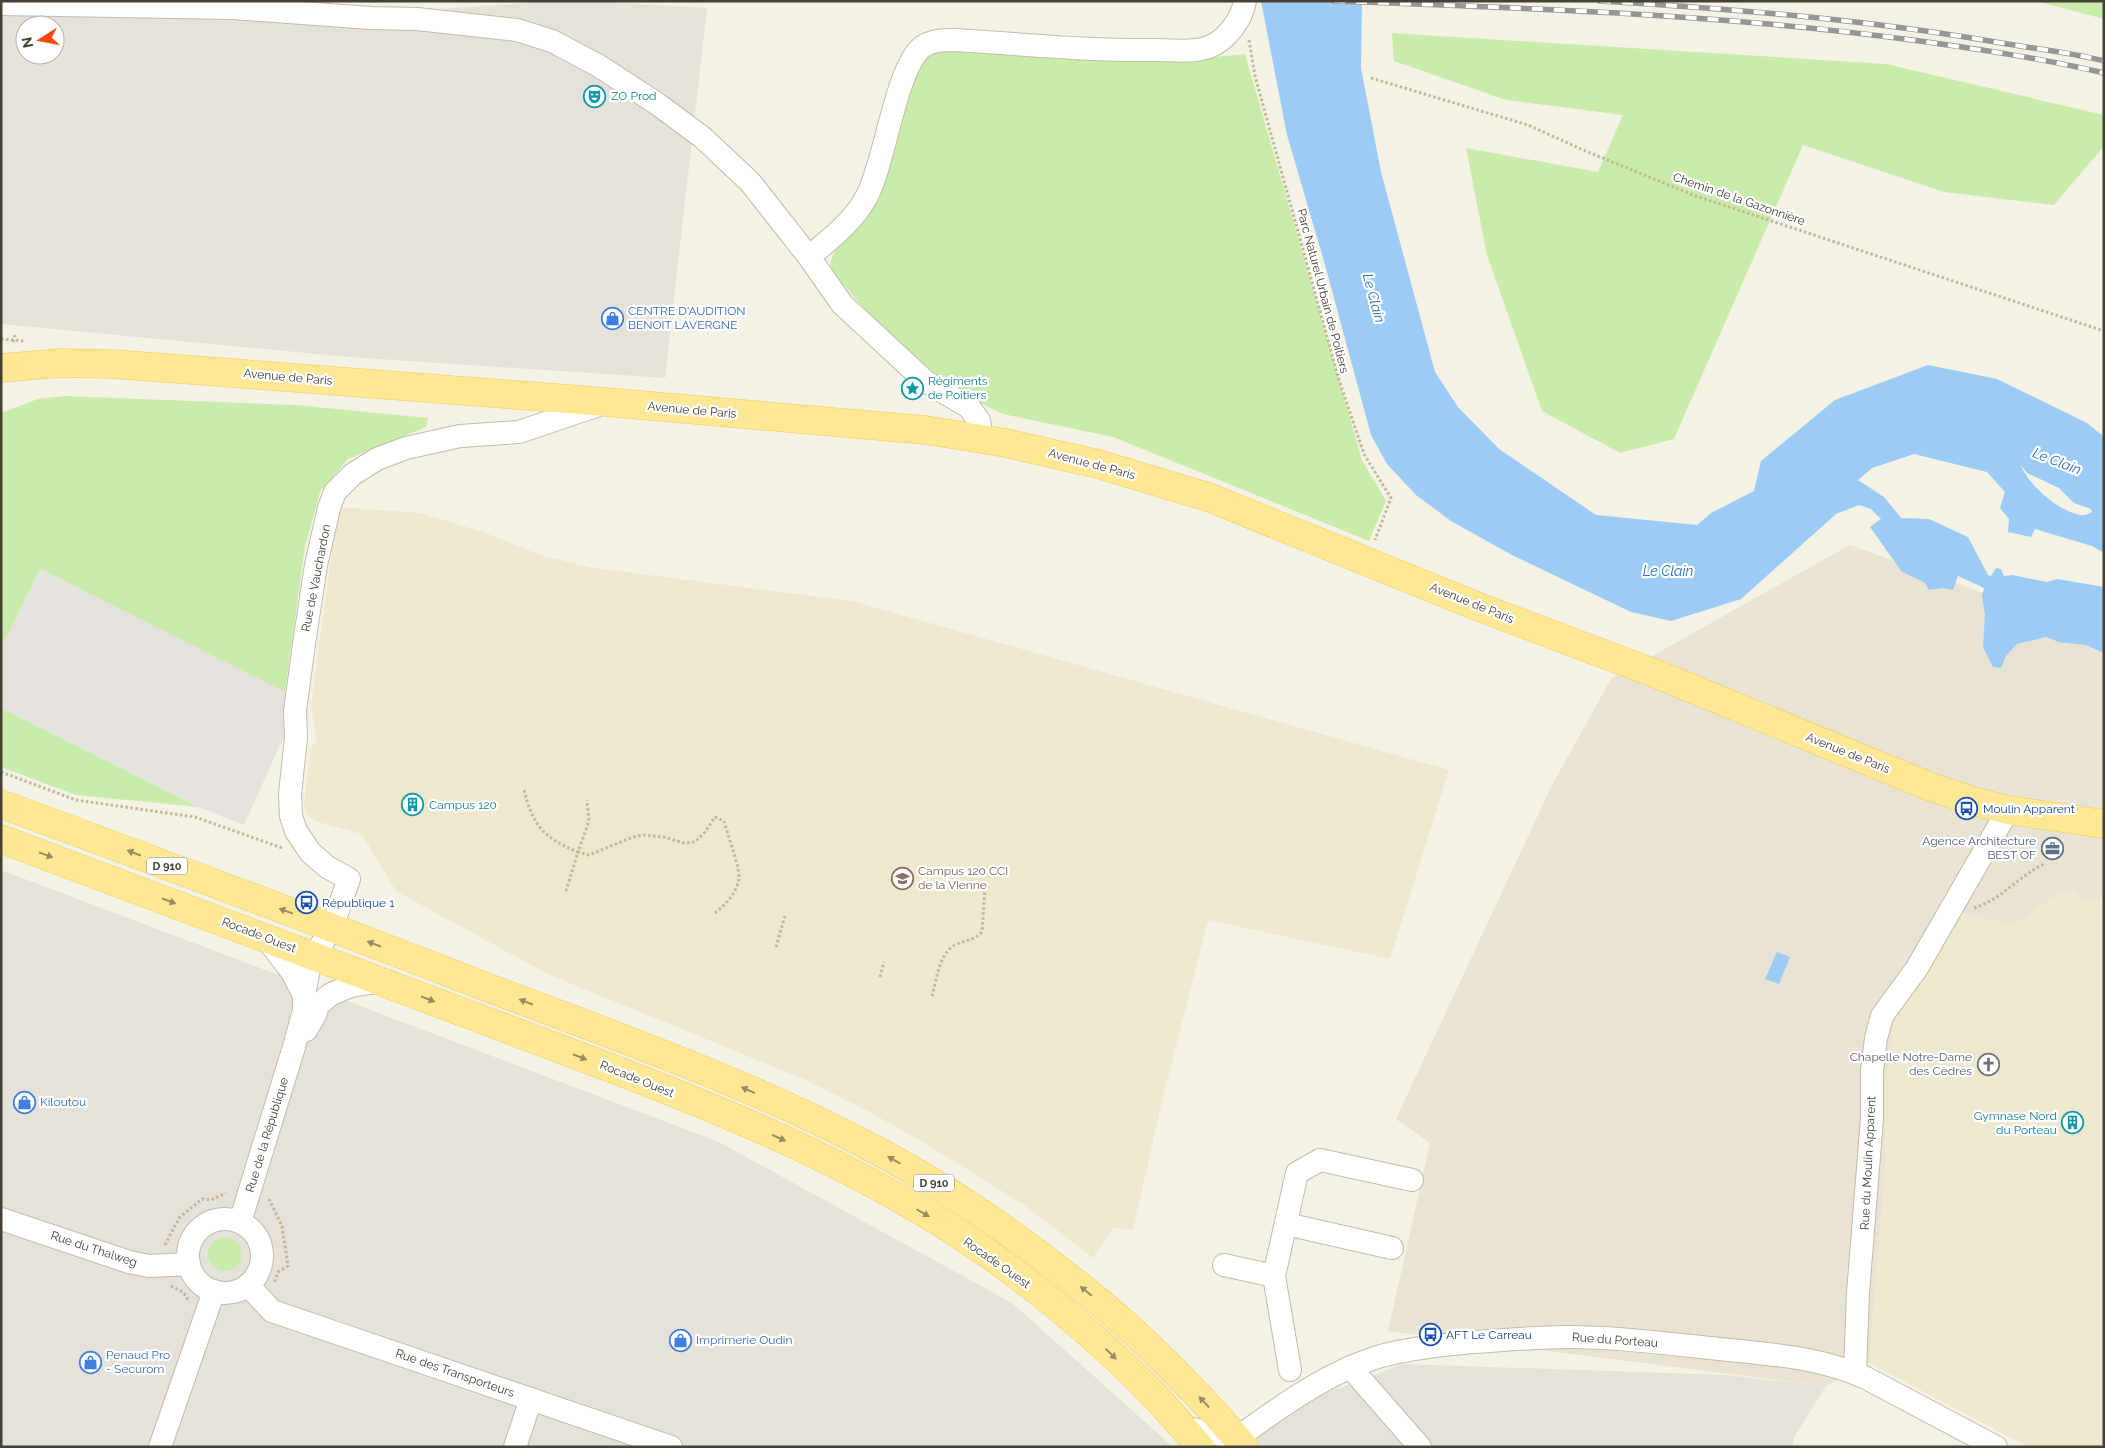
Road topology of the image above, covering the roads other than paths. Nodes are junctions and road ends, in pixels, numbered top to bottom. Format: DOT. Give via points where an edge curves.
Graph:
graph roads {
  1 [pos="1,4"];
  2 [pos="1243,8"];
  3 [pos="358,9"];
  4 [pos="810,257"];
  5 [pos="8,369"];
  6 [pos="606,402"];
  7 [pos="982,439"];
  8 [pos="1,804"];
  9 [pos="2008,810"];
  10 [pos="2104,824"];
  11 [pos="1,839"];
  12 [pos="332,927"];
  13 [pos="266,938"];
  14 [pos="322,959"];
  15 [pos="383,981"];
  16 [pos="311,1000"];
  17 [pos="1412,1180"];
  18 [pos="1,1219"];
  19 [pos="240,1222"];
  20 [pos="1286,1224"];
  21 [pos="1392,1248"];
  22 [pos="189,1264"];
  23 [pos="1224,1265"];
  24 [pos="1274,1276"];
  25 [pos="248,1286"];
  26 [pos="214,1291"];
  27 [pos="1350,1367"];
  28 [pos="1290,1370"];
  29 [pos="1855,1372"];
  30 [pos="531,1399"];
  31 [pos="1191,1437"];
  32 [pos="1239,1444"];
  33 [pos="160,1447"];
  34 [pos="515,1447"];
  35 [pos="671,1447"];
  36 [pos="1420,1447"];
  37 [pos="1996,1447"];
  1 -- 3 [label="street"];
  2 -- 4 [label="street" via="1220,41 1191,51 1110,51 955,40 941,40 924,46 908,68 867,196 850,220"];
  3 -- 4 [label="street" via="517,30 552,41 599,66 702,137 750,182"];
  4 -- 7 [label="street" via="842,304 877,337 926,382 970,407 979,420"];
  5 -- 6 [label="main road, Avenue de Paris" via="60,363 112,364"];
  6 -- 7 [label="main road, Avenue de Paris" via="925,430"];
  6 -- 12 [label="street, Rue de Vauchardon" via="520,432 460,436 406,448 377,459 353,474 335,492 316,564 304,644 295,711 296,738 290,794 291,816 296,831 310,852 327,867 350,879"];
  7 -- 9 [label="main road, Avenue de Paris" via="1098,464 1208,497 1479,607 1654,673 1931,787"];
  12 -- 8 [label="main road, D 910, one-way"];
  9 -- 10 [label="main road, Avenue de Paris"];
  9 -- 29 [label="street, Rue du Moulin Apparent" via="1917,968 1882,1016 1876,1038"];
  11 -- 13 [label="main road, Rocade Ouest / D 910, one-way"];
  12 -- 14 [label="street, Rue de la République"];
  32 -- 12 [label="main road, D 910, one-way" via="1173,1368 1069,1277 980,1213 886,1156 824,1124 722,1079"];
  13 -- 14 [label="main road, Rocade Ouest / D 910"];
  13 -- 16 [label="street"];
  14 -- 15 [label="main road, Rocade Ouest / D 910"];
  14 -- 16 [label="street, Rue de la République" via="310,963"];
  15 -- 16 [label="street, Rue de la République" via="351,986"];
  15 -- 31 [label="main road, Rocade Ouest / D 910, one-way" via="724,1113 872,1184 992,1257 1050,1301 1151,1392"];
  16 -- 19 [label="street, Rue de la République" via="315,1014 294,1047"];
  17 -- 20 [label="street" via="1320,1160 1298,1173"];
  18 -- 22 [label="street, Rue du Thalweg" via="129,1262 148,1266"];
  19 -- 22 [label="street" via="229,1218 217,1220 197,1230 188,1251"];
  19 -- 25 [label="street" via="254,1233 261,1259"];
  20 -- 21 [label="street"];
  20 -- 24 [label="street"];
  22 -- 26 [label="street" via="194,1277"];
  23 -- 24 [label="street"];
  24 -- 28 [label="street"];
  25 -- 26 [label="street" via="237,1292"];
  25 -- 30 [label="street, Rue des Transporteurs" via="272,1311"];
  26 -- 33 [label="street"];
  27 -- 29 [label="street, Rue du Porteau" via="1420,1348 1569,1337 1802,1358"];
  27 -- 32 [label="street, Rue du Porteau" via="1277,1409"];
  27 -- 36 [label="street"];
  29 -- 37 [label="street, Rue du Porteau"];
  30 -- 34 [label="street"];
  30 -- 35 [label="street, Rue des Transporteurs"];
  31 -- 32 [label="street"];
}
